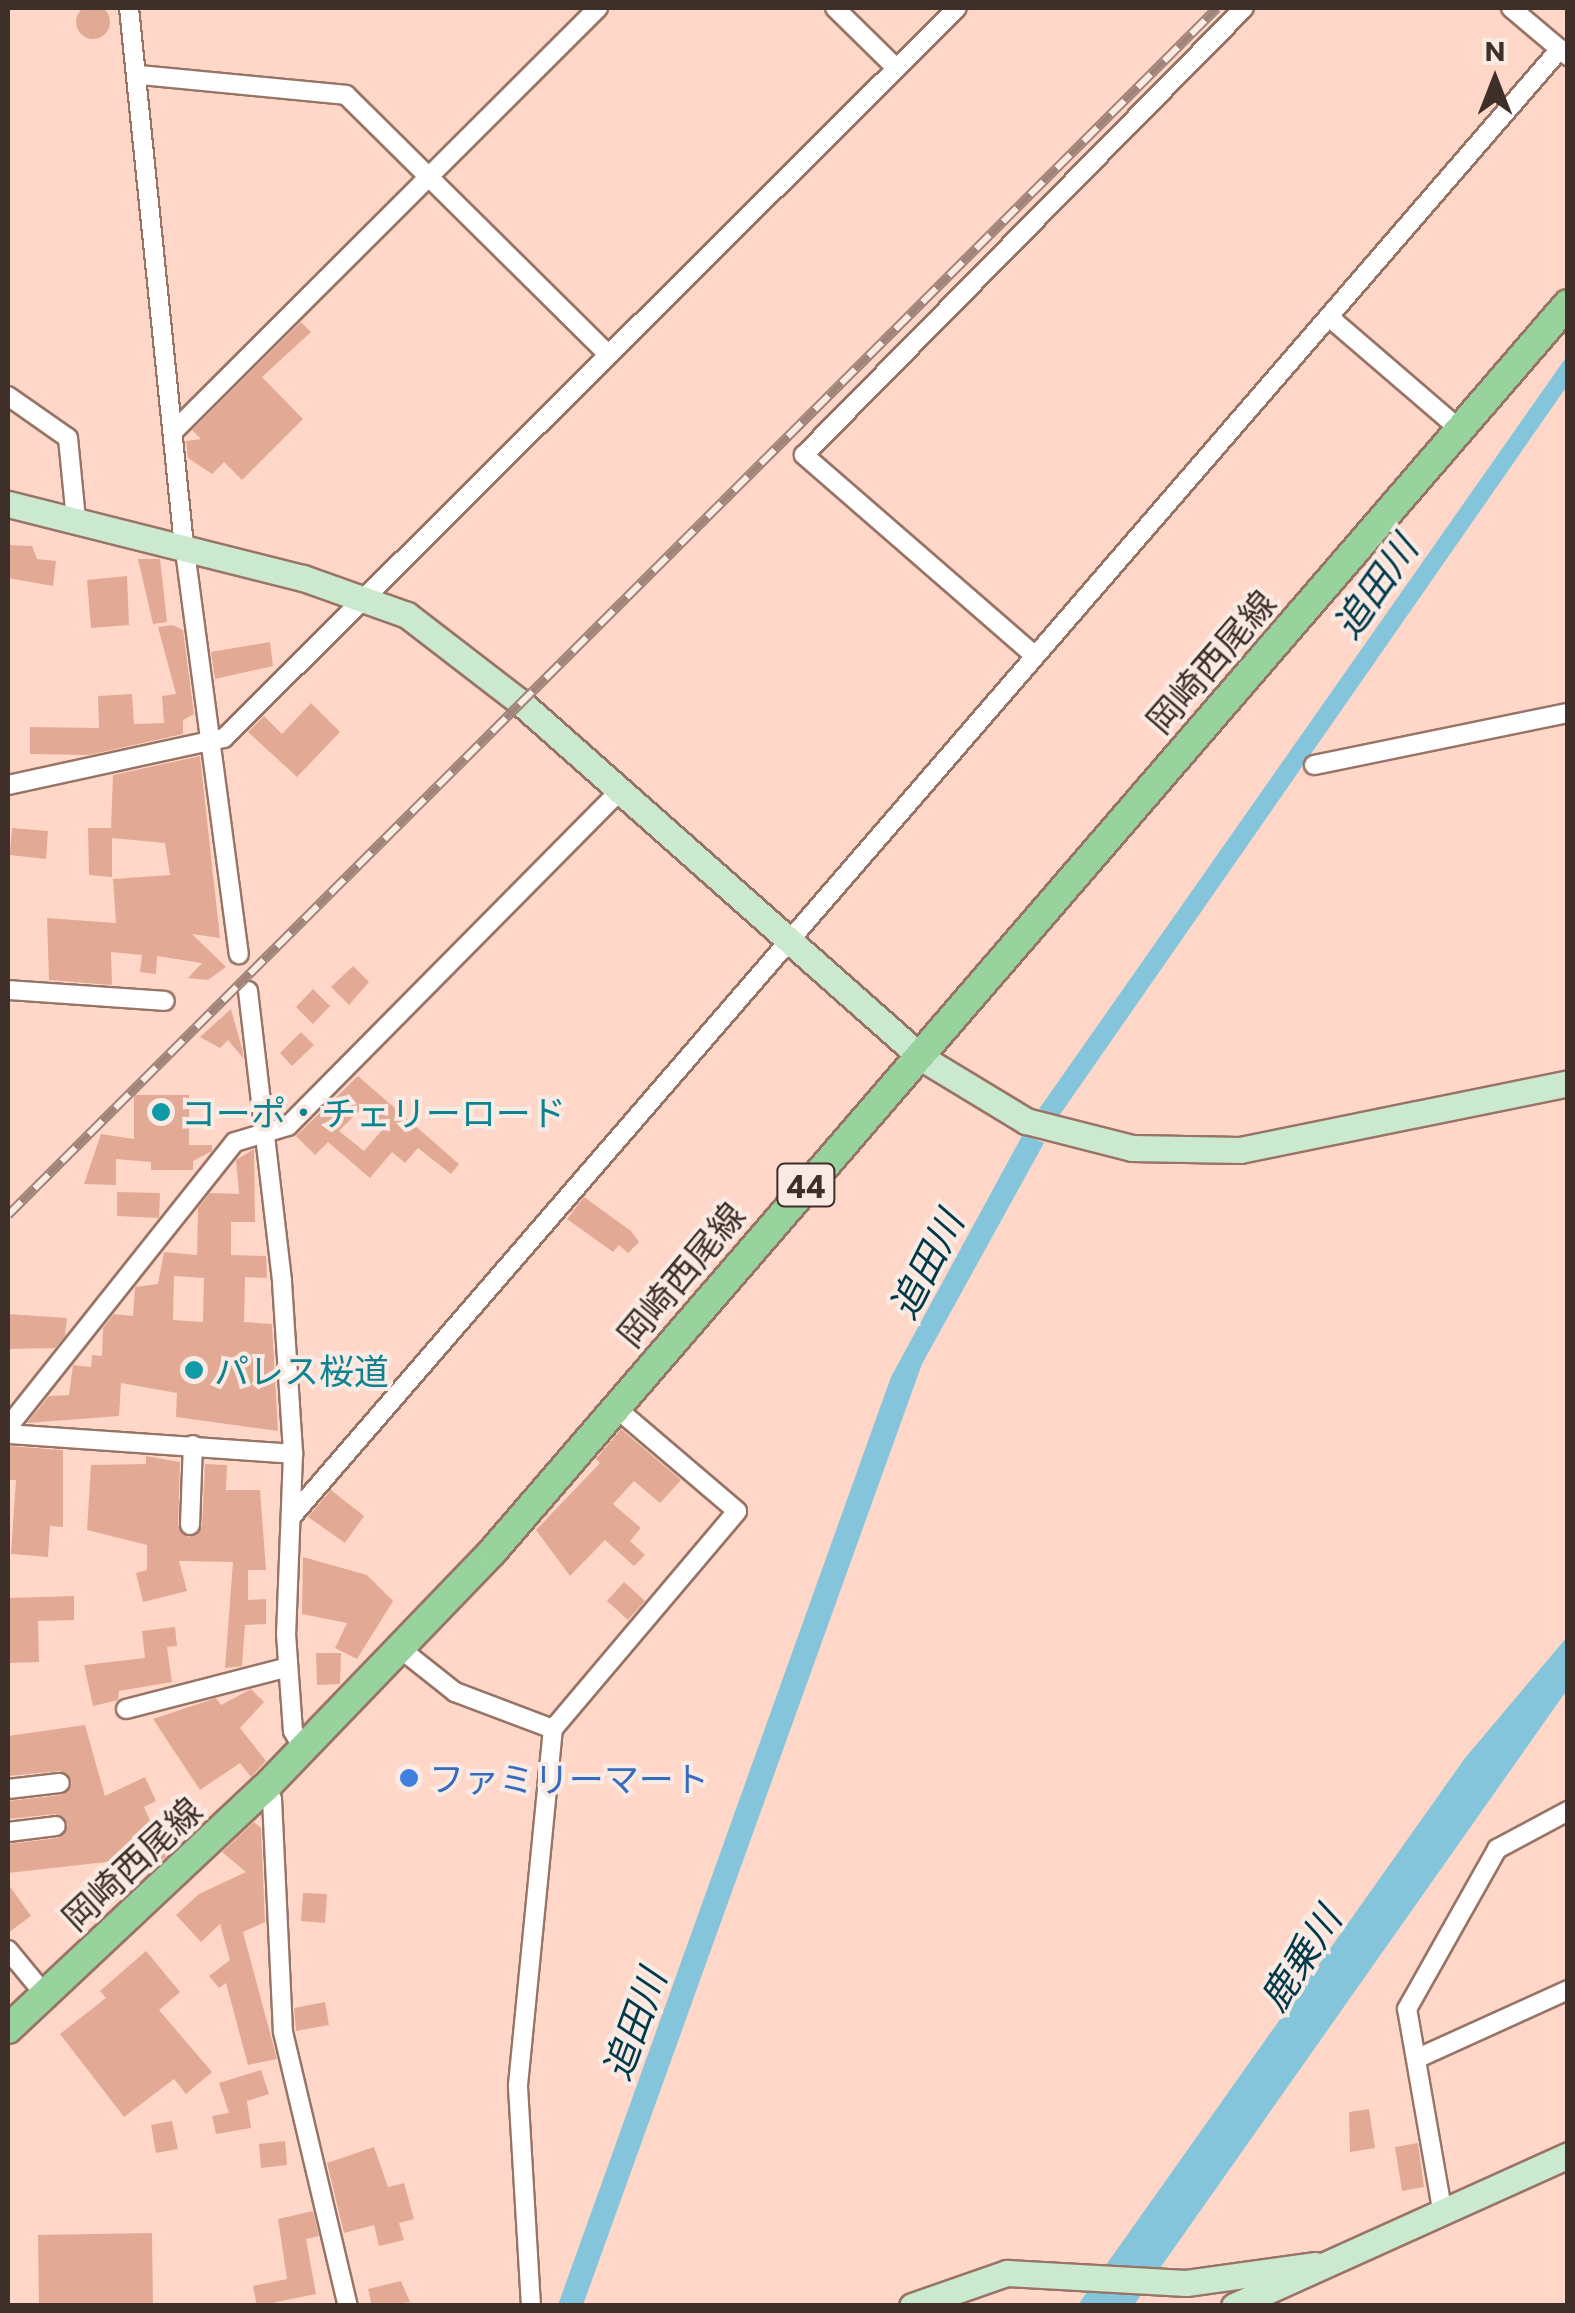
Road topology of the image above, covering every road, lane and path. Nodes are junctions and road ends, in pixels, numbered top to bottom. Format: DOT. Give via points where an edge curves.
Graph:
graph roads {
  1 [pos="129,8"];
  2 [pos="598,8"];
  3 [pos="835,8"];
  4 [pos="957,8"];
  5 [pos="1244,8"];
  6 [pos="1511,8"];
  7 [pos="1564,53"];
  8 [pos="895,67"];
  9 [pos="140,75"];
  10 [pos="429,176"];
  11 [pos="1568,304"];
  12 [pos="1329,317"];
  13 [pos="608,354"];
  14 [pos="8,396"];
  15 [pos="1459,429"];
  16 [pos="174,431"];
  17 [pos="8,504"];
  18 [pos="76,520"];
  19 [pos="187,550"];
  20 [pos="364,598"];
  21 [pos="1034,656"];
  22 [pos="1568,714"];
  23 [pos="213,744"];
  24 [pos="1314,765"];
  25 [pos="8,785"];
  26 [pos="619,791"];
  27 [pos="790,940"];
  28 [pos="239,954"];
  29 [pos="8,990"];
  30 [pos="248,991"];
  31 [pos="165,1000"];
  32 [pos="922,1058"];
  33 [pos="1568,1083"];
  34 [pos="270,1132"];
  35 [pos="616,1408"];
  36 [pos="8,1430"];
  37 [pos="193,1445"];
  38 [pos="293,1454"];
  39 [pos="292,1516"];
  40 [pos="190,1526"];
  41 [pos="402,1650"];
  42 [pos="288,1668"];
  43 [pos="126,1709"];
  44 [pos="553,1729"];
  45 [pos="303,1748"];
  46 [pos="60,1783"];
  47 [pos="265,1788"];
  48 [pos="8,1789"];
  49 [pos="1568,1812"];
  50 [pos="56,1826"];
  51 [pos="8,1832"];
  52 [pos="8,1950"];
  53 [pos="1568,1990"];
  54 [pos="46,1996"];
  55 [pos="8,2029"];
  56 [pos="1418,2058"];
  57 [pos="1568,2156"];
  58 [pos="1442,2209"];
  59 [pos="1316,2265"];
  60 [pos="1244,2302"];
  61 [pos="348,2306"];
  62 [pos="531,2306"];
  63 [pos="912,2306"];
  1 -- 9 [label="street"];
  2 -- 10 [label="street"];
  3 -- 8 [label="street"];
  4 -- 8 [label="street"];
  5 -- 21 [label="street" via="804,455"];
  6 -- 7 [label="street"];
  7 -- 12 [label="street"];
  8 -- 13 [label="street"];
  9 -- 10 [label="street" via="333,90"];
  9 -- 16 [label="street"];
  10 -- 13 [label="street"];
  10 -- 16 [label="street"];
  11 -- 15 [label="main road, 岡崎西尾線 / 44"];
  12 -- 15 [label="street"];
  12 -- 21 [label="street"];
  13 -- 20 [label="street"];
  14 -- 18 [label="street" via="68,438"];
  15 -- 32 [label="main road, 岡崎西尾線 / 44"];
  16 -- 19 [label="street"];
  17 -- 18 [label="street"];
  18 -- 19 [label="street"];
  19 -- 20 [label="street"];
  19 -- 23 [label="street"];
  20 -- 23 [label="street"];
  20 -- 26 [label="street" via="454,645"];
  21 -- 27 [label="street"];
  22 -- 24 [label="street"];
  23 -- 25 [label="street"];
  23 -- 28 [label="street"];
  26 -- 27 [label="street"];
  26 -- 34 [label="street" via="295,1120"];
  27 -- 32 [label="street"];
  27 -- 39 [label="street"];
  29 -- 31 [label="street"];
  30 -- 34 [label="street"];
  32 -- 33 [label="street" via="1026,1121 1132,1148 1240,1150"];
  32 -- 35 [label="main road, 岡崎西尾線 / 44"];
  34 -- 36 [label="street" via="235,1142"];
  34 -- 38 [label="street"];
  35 -- 41 [label="main road, 岡崎西尾線 / 44"];
  35 -- 44 [label="street" via="737,1511"];
  36 -- 37 [label="street"];
  37 -- 38 [label="street"];
  37 -- 40 [label="street"];
  38 -- 39 [label="street"];
  39 -- 42 [label="street"];
  41 -- 44 [label="street" via="455,1692"];
  41 -- 45 [label="main road, 岡崎西尾線 / 44"];
  42 -- 43 [label="street"];
  42 -- 45 [label="street" via="294,1731"];
  44 -- 62 [label="street" via="518,2085"];
  45 -- 47 [label="main road, 岡崎西尾線 / 44"];
  46 -- 48 [label="street"];
  47 -- 54 [label="main road, 岡崎西尾線 / 44"];
  47 -- 61 [label="street" via="272,1800 282,2032"];
  49 -- 56 [label="street" via="1497,1850 1407,2009"];
  50 -- 51 [label="street"];
  52 -- 54 [label="street"];
  53 -- 56 [label="street"];
  54 -- 55 [label="main road, 岡崎西尾線 / 44"];
  56 -- 58 [label="street"];
  57 -- 58 [label="street"];
  58 -- 59 [label="street"];
  59 -- 60 [label="street"];
  59 -- 63 [label="street" via="1186,2283 1047,2272 968,2282"];
}
